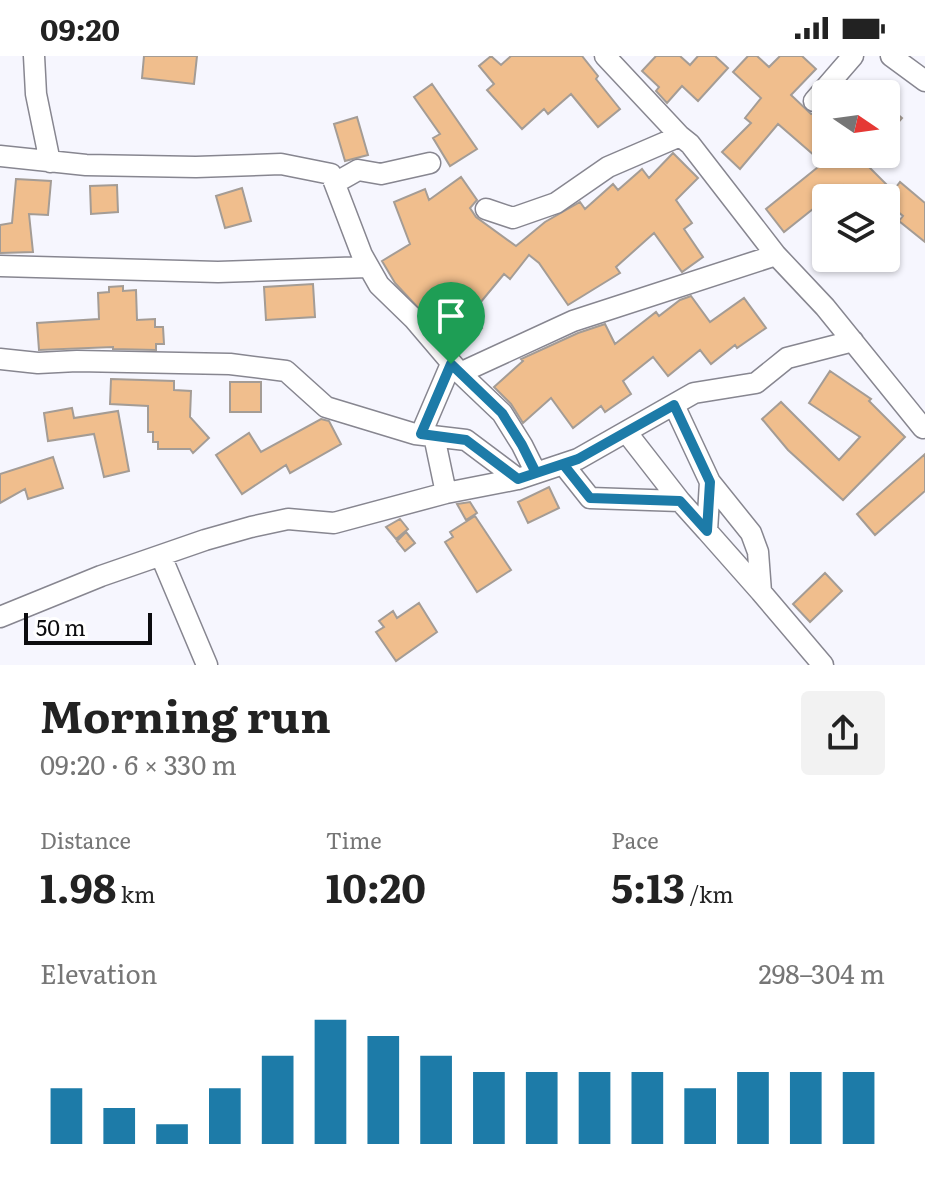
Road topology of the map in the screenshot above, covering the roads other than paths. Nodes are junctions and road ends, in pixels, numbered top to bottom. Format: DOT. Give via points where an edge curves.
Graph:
graph roads {
  1 [pos="34,56"];
  2 [pos="605,56"];
  3 [pos="853,56"];
  4 [pos="891,56"];
  5 [pos="832,80"];
  6 [pos="925,81"];
  7 [pos="680,136"];
  8 [pos="0,156"];
  9 [pos="50,162"];
  10 [pos="430,163"];
  11 [pos="335,183"];
  12 [pos="486,209"];
  13 [pos="776,255"];
  14 [pos="0,266"];
  15 [pos="368,267"];
  16 [pos="853,341"];
  17 [pos="0,359"];
  18 [pos="456,368"];
  19 [pos="674,405"];
  20 [pos="924,428"];
  21 [pos="627,433"];
  22 [pos="428,435"];
  23 [pos="563,464"];
  24 [pos="527,476"];
  25 [pos="710,482"];
  26 [pos="446,493"];
  27 [pos="680,501"];
  28 [pos="707,531"];
  29 [pos="161,556"];
  30 [pos="761,592"];
  31 [pos="0,617"];
  32 [pos="207,665"];
  33 [pos="823,665"];
  1 -- 9 [label="street"];
  2 -- 7 [label="street"];
  3 -- 5 [label="street"];
  4 -- 6 [label="street"];
  7 -- 12 [label="street" via="608,167 556,203 513,218"];
  7 -- 13 [label="street"];
  8 -- 9 [label="street"];
  9 -- 11 [label="street" via="281,164 331,174"];
  10 -- 11 [label="street" via="381,174 358,170"];
  11 -- 15 [label="street"];
  13 -- 16 [label="street"];
  13 -- 18 [label="street" via="601,311"];
  14 -- 15 [label="street" via="218,272"];
  15 -- 18 [label="street"];
  16 -- 19 [label="street" via="787,358 756,383 694,393"];
  16 -- 20 [label="street"];
  17 -- 22 [label="street" via="230,364 286,371 326,407"];
  18 -- 22 [label="street"];
  18 -- 24 [label="street" via="502,413 522,445"];
  19 -- 21 [label="street"];
  19 -- 25 [label="street"];
  21 -- 23 [label="street"];
  21 -- 27 [label="street"];
  22 -- 24 [label="street" via="466,440"];
  22 -- 26 [label="street"];
  23 -- 24 [label="street"];
  23 -- 27 [label="street" via="590,498"];
  24 -- 26 [label="street"];
  25 -- 28 [label="street"];
  25 -- 30 [label="street" via="751,533"];
  26 -- 29 [label="street" via="334,523 276,521"];
  27 -- 28 [label="street"];
  28 -- 30 [label="street"];
  29 -- 31 [label="street"];
  29 -- 32 [label="street"];
  30 -- 33 [label="street"];
}
